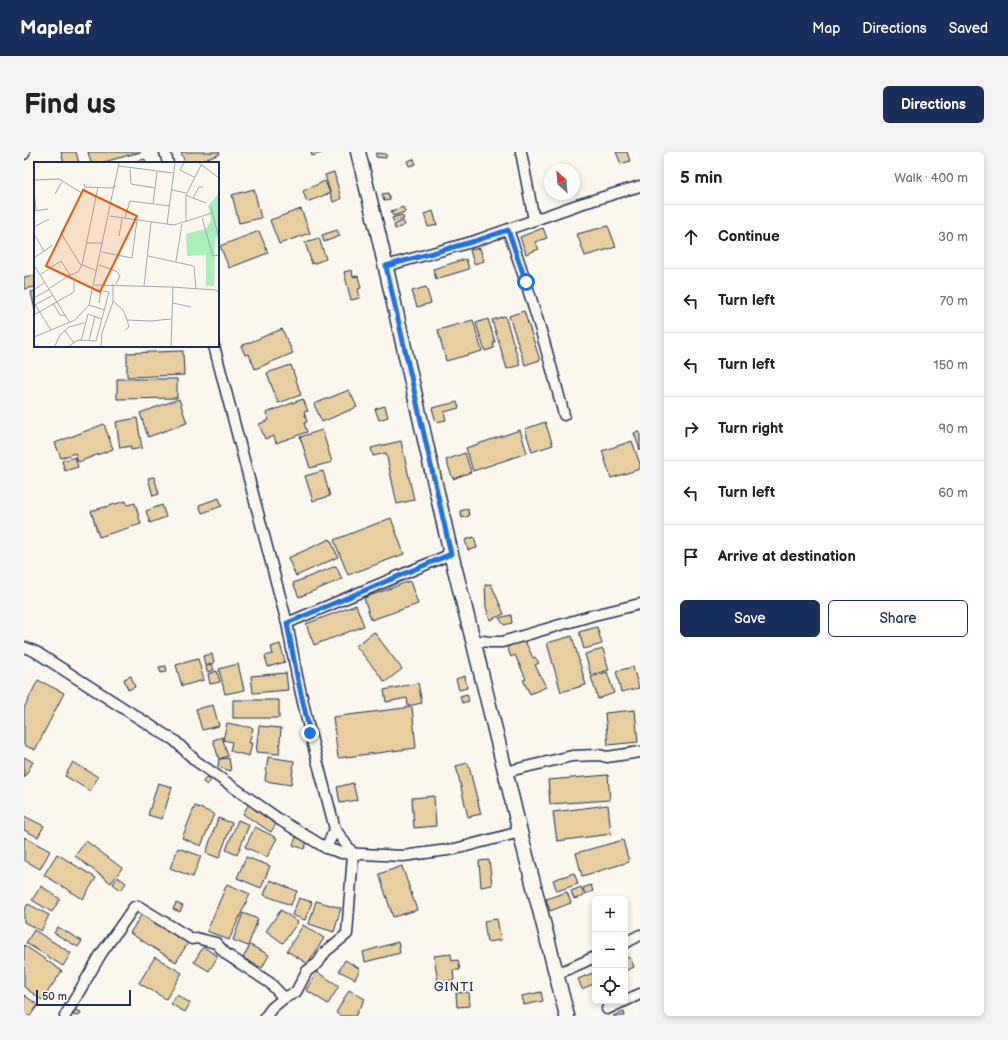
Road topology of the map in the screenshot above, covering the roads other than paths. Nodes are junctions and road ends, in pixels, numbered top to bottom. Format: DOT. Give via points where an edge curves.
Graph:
graph roads {
  1 [pos="165,152"];
  2 [pos="358,152"];
  3 [pos="521,152"];
  4 [pos="168,162"];
  5 [pos="640,186"];
  6 [pos="534,220"];
  7 [pos="508,230"];
  8 [pos="386,266"];
  9 [pos="214,347"];
  10 [pos="564,415"];
  11 [pos="451,554"];
  12 [pos="640,604"];
  13 [pos="287,623"];
  14 [pos="473,640"];
  15 [pos="24,647"];
  16 [pos="640,752"];
  17 [pos="505,772"];
  18 [pos="335,829"];
  19 [pos="520,832"];
  20 [pos="326,848"];
  21 [pos="353,854"];
  22 [pos="640,935"];
  23 [pos="628,941"];
  24 [pos="592,958"];
  25 [pos="557,974"];
  26 [pos="284,998"];
  27 [pos="639,998"];
  28 [pos="628,1000"];
  29 [pos="618,1004"];
  30 [pos="607,1009"];
  31 [pos="65,1016"];
  32 [pos="266,1016"];
  33 [pos="567,1016"];
  1 -- 4 [label="street"];
  2 -- 8 [label="main road"];
  3 -- 6 [label="street"];
  5 -- 6 [label="street"];
  6 -- 7 [label="street"];
  7 -- 8 [label="street"];
  7 -- 10 [label="street" via="545,343"];
  8 -- 11 [label="main road"];
  9 -- 13 [label="street"];
  11 -- 13 [label="street"];
  11 -- 14 [label="main road"];
  12 -- 14 [label="street" via="502,642"];
  13 -- 18 [label="street" via="310,733"];
  14 -- 17 [label="main road"];
  15 -- 20 [label="street" via="36,652 168,736 196,761 228,784"];
  16 -- 17 [label="street" via="608,758 599,755 572,756"];
  17 -- 19 [label="main road"];
  18 -- 20 [label="street"];
  18 -- 21 [label="street"];
  19 -- 21 [label="street" via="455,849 403,856"];
  19 -- 25 [label="main road"];
  20 -- 21 [label="street"];
  21 -- 26 [label="street" via="347,934 307,971 296,992"];
  22 -- 23 [label="street"];
  24 -- 25 [label="street"];
  25 -- 33 [label="main road"];
  26 -- 31 [label="street" via="270,983 226,954 216,943 200,938 192,939 136,906 101,954"];
  26 -- 32 [label="street"];
  27 -- 28 [label="street"];
  29 -- 30 [label="street"];
}
